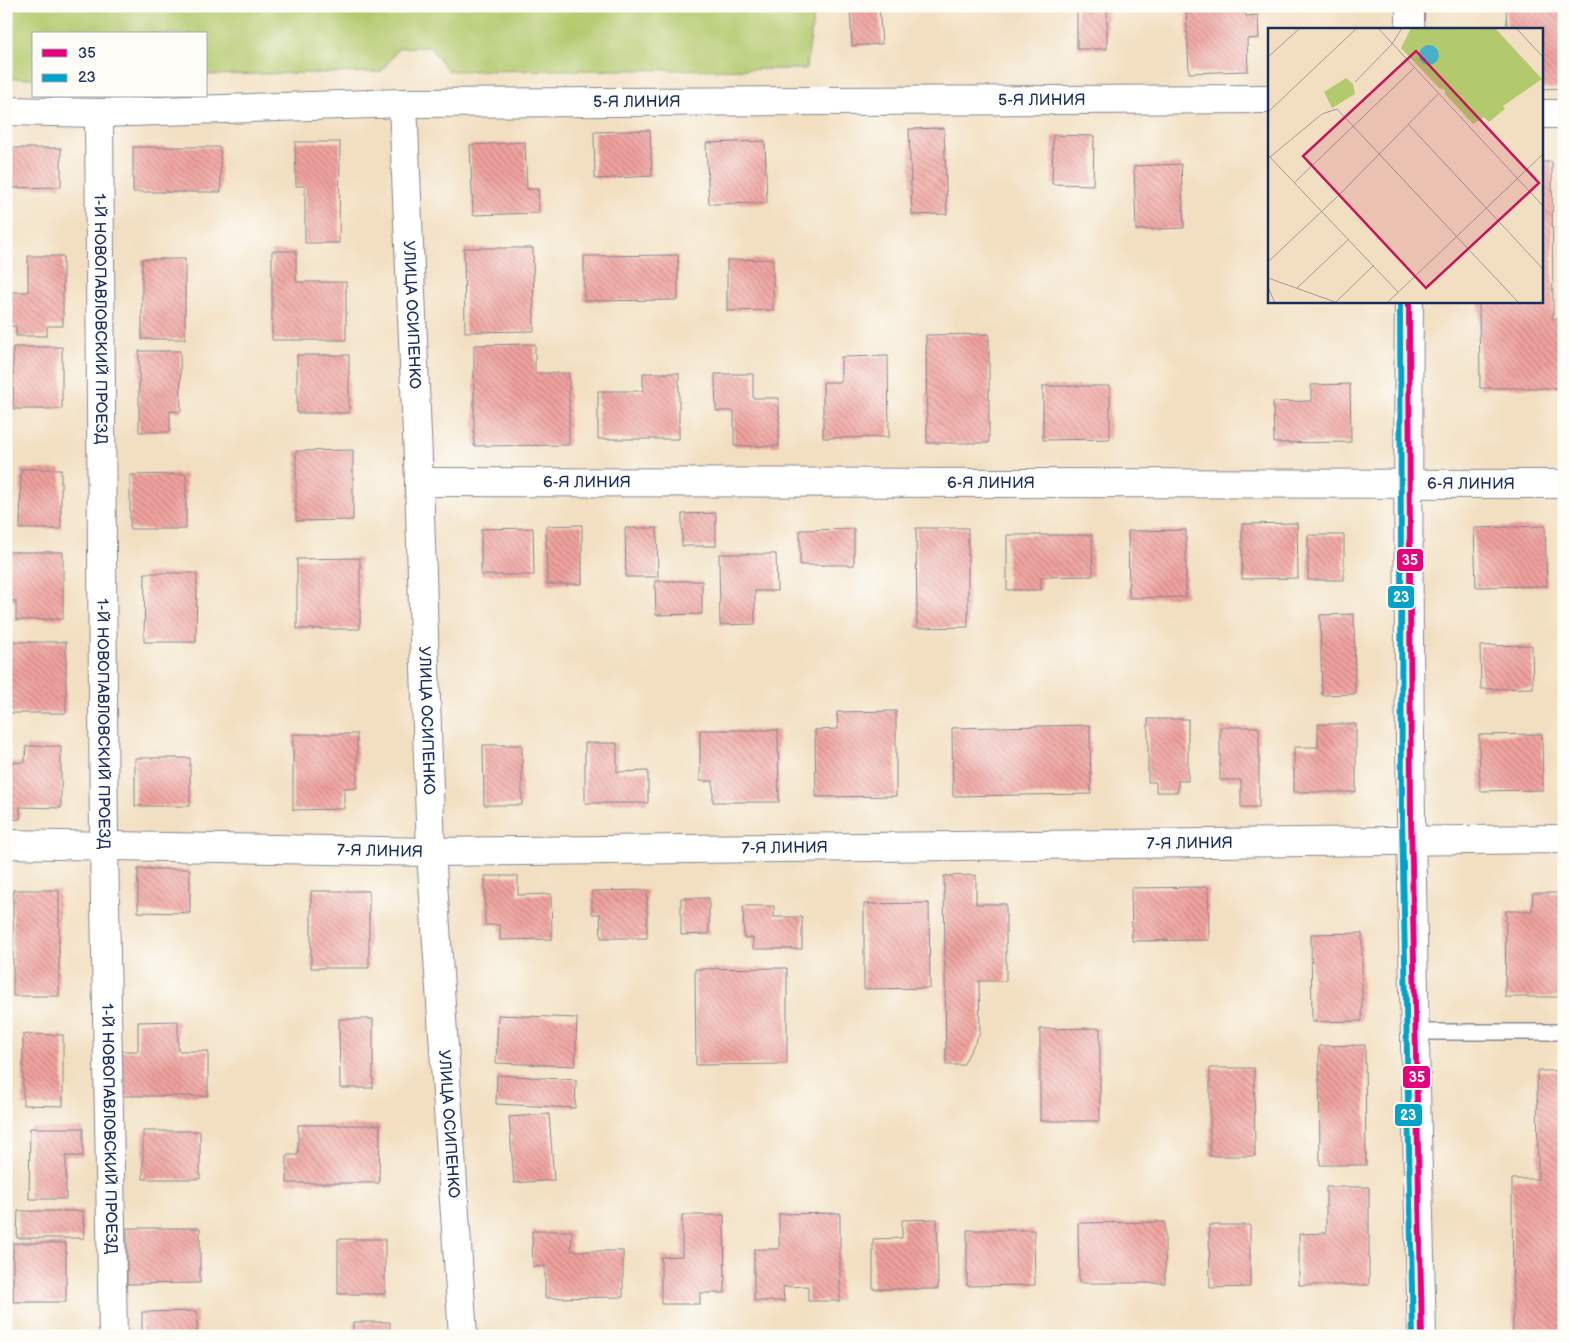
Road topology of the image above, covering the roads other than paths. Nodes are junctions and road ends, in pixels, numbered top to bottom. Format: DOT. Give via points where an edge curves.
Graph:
graph roads {
  1 [pos="1410,6"];
  2 [pos="1410,28"];
  3 [pos="1268,99"];
  4 [pos="403,102"];
  5 [pos="6,111"];
  6 [pos="99,113"];
  7 [pos="1542,114"];
  8 [pos="1564,114"];
  9 [pos="1409,302"];
  10 [pos="419,482"];
  11 [pos="1564,484"];
  12 [pos="1408,485"];
  13 [pos="1413,840"];
  14 [pos="1564,840"];
  15 [pos="6,844"];
  16 [pos="104,846"];
  17 [pos="431,852"];
  18 [pos="1414,1032"];
  19 [pos="1564,1032"];
  20 [pos="113,1336"];
  21 [pos="463,1336"];
  22 [pos="1422,1336"];
  1 -- 2 [label="street"];
  3 -- 4 [label="street, 5-Я ЛИНИЯ"];
  4 -- 6 [label="street, 5-Я ЛИНИЯ"];
  4 -- 10 [label="street, УЛИЦА ОСИПЕНКО"];
  5 -- 6 [label="street, 5-Я ЛИНИЯ"];
  6 -- 16 [label="street, 1-Й НОВОПАВЛОВСКИЙ ПРОЕЗД"];
  7 -- 8 [label="street"];
  9 -- 12 [label="street"];
  10 -- 12 [label="street, 6-Я ЛИНИЯ"];
  10 -- 17 [label="street, УЛИЦА ОСИПЕНКО"];
  11 -- 12 [label="street, 6-Я ЛИНИЯ"];
  12 -- 13 [label="street"];
  13 -- 14 [label="street, 7-Я ЛИНИЯ"];
  13 -- 17 [label="street, 7-Я ЛИНИЯ"];
  13 -- 18 [label="street"];
  15 -- 16 [label="street, 7-Я ЛИНИЯ"];
  16 -- 17 [label="street, 7-Я ЛИНИЯ"];
  16 -- 20 [label="street, 1-Й НОВОПАВЛОВСКИЙ ПРОЕЗД"];
  17 -- 21 [label="street, УЛИЦА ОСИПЕНКО"];
  18 -- 19 [label="lane"];
  18 -- 22 [label="street"];
}
